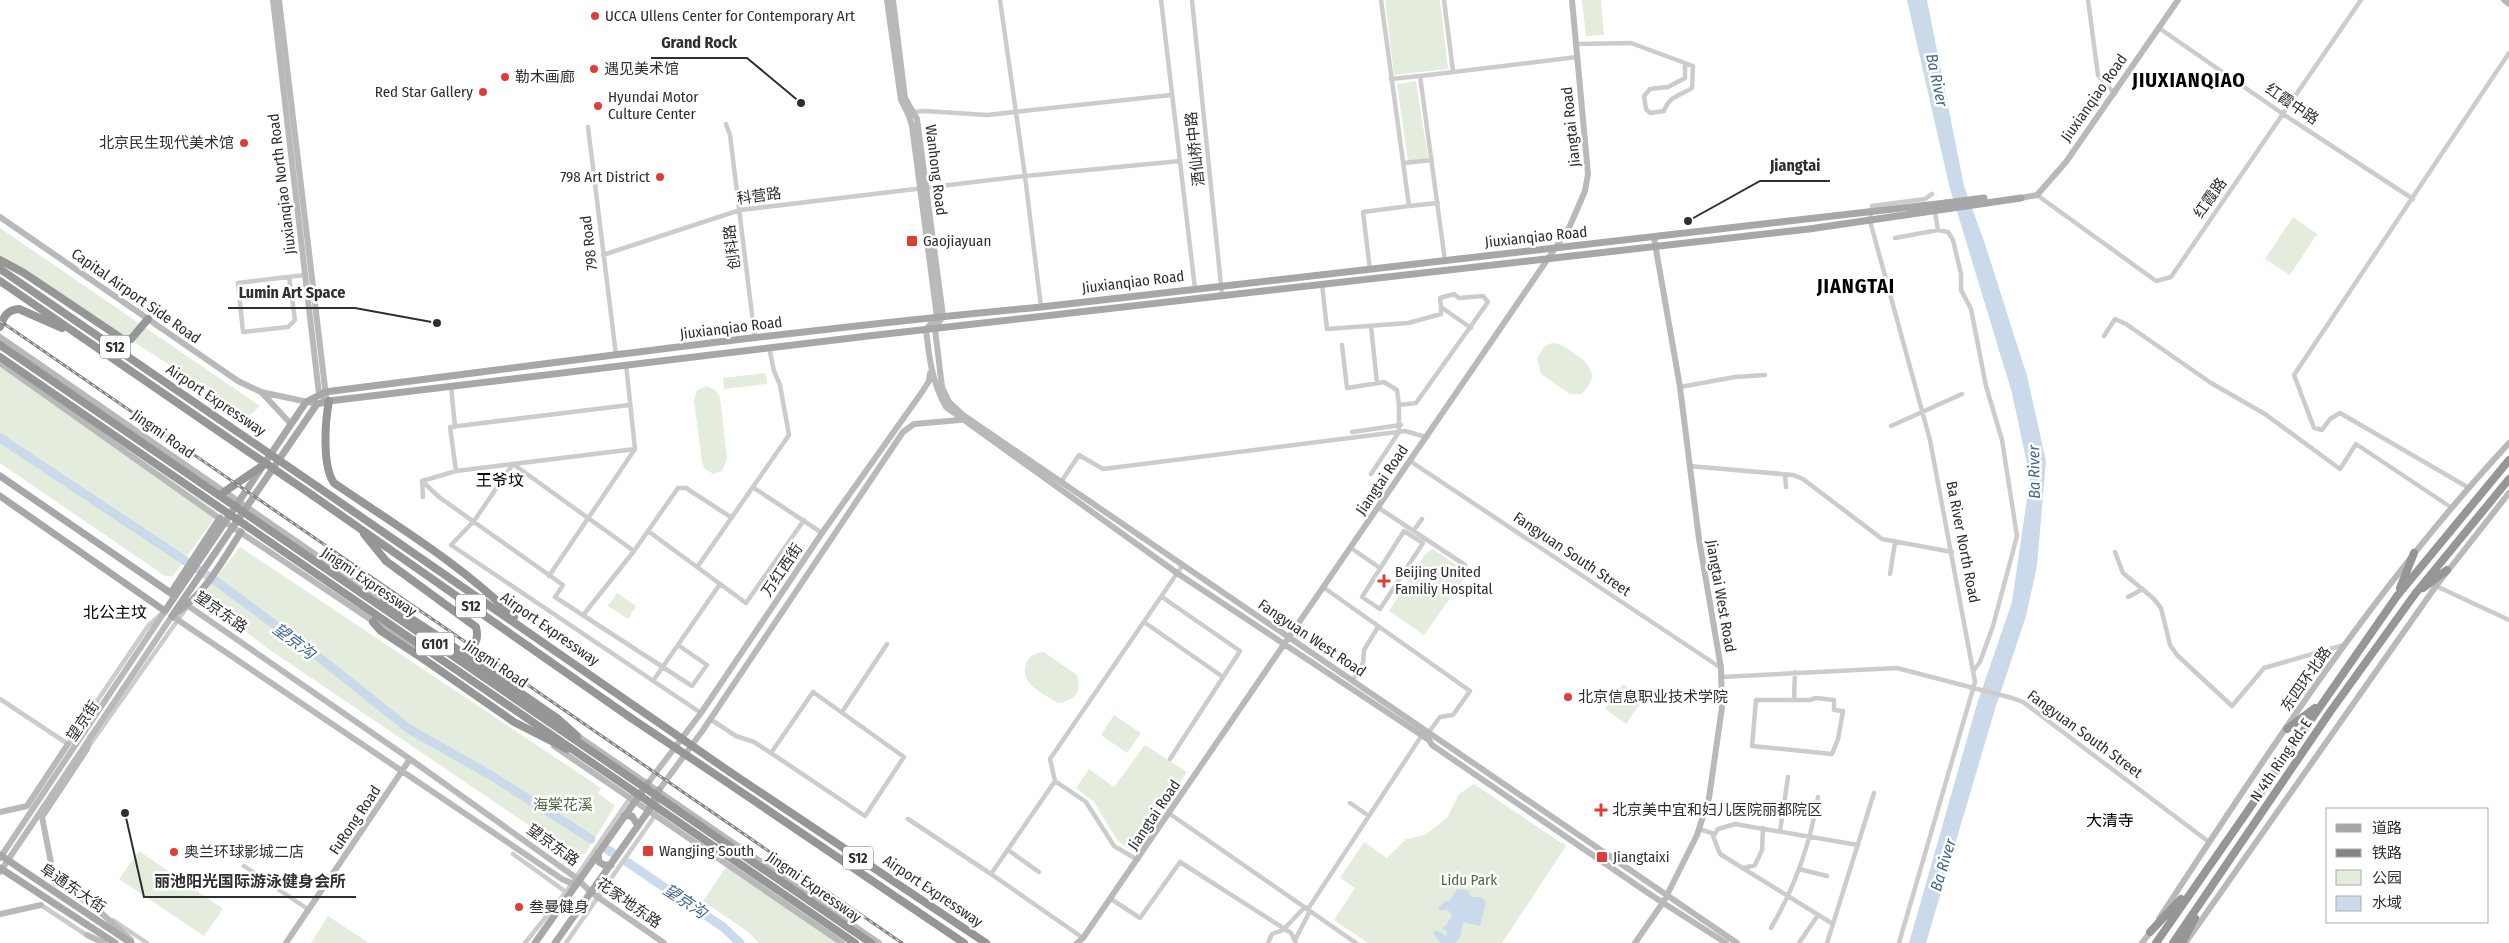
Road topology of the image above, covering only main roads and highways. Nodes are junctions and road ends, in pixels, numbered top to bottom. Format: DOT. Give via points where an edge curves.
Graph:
graph roads {
  1 [pos="273,0"];
  2 [pos="279,0"];
  3 [pos="887,0"];
  4 [pos="893,0"];
  5 [pos="1572,0"];
  6 [pos="2178,0"];
  7 [pos="2504,0"];
  8 [pos="2509,4"];
  9 [pos="922,189"];
  10 [pos="2021,198"];
  11 [pos="1946,206"];
  12 [pos="0,216"];
  13 [pos="1654,238"];
  14 [pos="1655,246"];
  15 [pos="1556,249"];
  16 [pos="1548,258"];
  17 [pos="0,260"];
  18 [pos="0,269"];
  19 [pos="0,281"];
  20 [pos="940,316"];
  21 [pos="148,319"];
  22 [pos="0,327"];
  23 [pos="935,329"];
  24 [pos="926,330"];
  25 [pos="0,337"];
  26 [pos="90,342"];
  27 [pos="0,345"];
  28 [pos="0,358"];
  29 [pos="0,363"];
  30 [pos="930,367"];
  31 [pos="261,392"];
  32 [pos="322,393"];
  33 [pos="306,402"];
  34 [pos="329,402"];
  35 [pos="317,404"];
  36 [pos="960,420"];
  37 [pos="291,424"];
  38 [pos="2509,443"];
  39 [pos="2509,460"];
  40 [pos="262,466"];
  41 [pos="0,476"];
  42 [pos="2509,479"];
  43 [pos="224,492"];
  44 [pos="2509,494"];
  45 [pos="0,496"];
  46 [pos="238,502"];
  47 [pos="245,507"];
  48 [pos="226,522"];
  49 [pos="356,525"];
  50 [pos="241,532"];
  51 [pos="2414,553"];
  52 [pos="202,559"];
  53 [pos="2448,570"];
  54 [pos="185,583"];
  55 [pos="173,594"];
  56 [pos="2415,594"];
  57 [pos="2397,596"];
  58 [pos="384,601"];
  59 [pos="185,604"];
  60 [pos="165,610"];
  61 [pos="175,618"];
  62 [pos="373,622"];
  63 [pos="528,630"];
  64 [pos="1288,637"];
  65 [pos="1284,644"];
  66 [pos="458,654"];
  67 [pos="2321,704"];
  68 [pos="2286,729"];
  69 [pos="92,732"];
  70 [pos="1425,732"];
  71 [pos="68,744"];
  72 [pos="584,746"];
  73 [pos="579,754"];
  74 [pos="410,759"];
  75 [pos="403,772"];
  76 [pos="648,783"];
  77 [pos="659,790"];
  78 [pos="632,799"];
  79 [pos="649,810"];
  80 [pos="0,812"];
  81 [pos="624,816"];
  82 [pos="638,826"];
  83 [pos="598,853"];
  84 [pos="2,857"];
  85 [pos="611,865"];
  86 [pos="1,870"];
  87 [pos="577,880"];
  88 [pos="2200,880"];
  89 [pos="55,883"];
  90 [pos="592,893"];
  91 [pos="2205,896"];
  92 [pos="1665,899"];
  93 [pos="41,905"];
  94 [pos="98,910"];
  95 [pos="559,911"];
  96 [pos="0,914"];
  97 [pos="572,919"];
  98 [pos="2150,932"];
  99 [pos="86,935"];
  100 [pos="1083,941"];
  101 [pos="104,943"];
  102 [pos="115,943"];
  103 [pos="132,943"];
  104 [pos="286,943"];
  105 [pos="535,943"];
  106 [pos="555,943"];
  107 [pos="664,943"];
  108 [pos="842,943"];
  109 [pos="854,943"];
  110 [pos="871,943"];
  111 [pos="880,943"];
  112 [pos="964,943"];
  113 [pos="986,943"];
  114 [pos="1077,943"];
  115 [pos="1635,943"];
  116 [pos="1726,943"];
  117 [pos="1737,943"];
  118 [pos="2142,943"];
  119 [pos="2156,943"];
  120 [pos="2173,943"];
  121 [pos="2184,943"];
  1 -- 32 [label="main road, Jiuxianqiao North Road"];
  2 -- 32 [label="main road, Jiuxianqiao North Road"];
  3 -- 9 [label="main road, Wanhong Road" via="900,100 912,126"];
  4 -- 9 [label="main road, Wanhong Road" via="904,98 914,112"];
  5 -- 15 [label="main road, Jiangtai Road" via="1588,182 1578,211"];
  6 -- 10 [label="main road, Jiuxianqiao Road" via="2066,162 2037,195"];
  7 -- 8 [label="main road"];
  9 -- 20 [label="main road, Wanhong Road"];
  10 -- 11 [label="main road, bridge"];
  11 -- 13 [label="main road, Jiuxianqiao Road"];
  11 -- 14 [label="main road, Jiuxianqiao Road" via="1936,212"];
  12 -- 21 [label="main road, Capital Airport Side Road"];
  13 -- 14 [label="main road, Jiangtai West Road"];
  13 -- 15 [label="main road, Jiuxianqiao Road"];
  14 -- 16 [label="main road, Jiuxianqiao Road"];
  14 -- 92 [label="main road, Jiangtai West Road" via="1680,387 1722,677 1718,747 1709,798 1699,829"];
  15 -- 16 [label="main road, Jiangtai Road"];
  15 -- 20 [label="main road, Jiuxianqiao Road"];
  16 -- 23 [label="main road, Jiuxianqiao Road"];
  16 -- 64 [label="main road, Jiangtai Road"];
  17 -- 21 [label="highway" via="124,340 131,339"];
  18 -- 63 [label="highway, Airport Expressway / S12, bridge"];
  19 -- 26 [label="highway, Airport Expressway / S12"];
  20 -- 23 [label="main road"];
  20 -- 24 [label="main road"];
  20 -- 32 [label="main road, Jiuxianqiao Road"];
  21 -- 31 [label="main road, Capital Airport Side Road" via="238,381"];
  22 -- 26 [label="highway" via="6,314 19,309"];
  23 -- 24 [label="main road, Jiuxianqiao Road"];
  23 -- 64 [label="main road, Fangyuan West Road" via="942,388 949,402 963,415"];
  24 -- 30 [label="main road, Fangyuan West Road"];
  24 -- 34 [label="main road, Jiuxianqiao Road"];
  25 -- 43 [label="main road, Jingmi Road"];
  26 -- 49 [label="highway, Airport Expressway / S12, bridge"];
  27 -- 72 [label="highway, Jingmi Expressway / G101, bridge"];
  28 -- 73 [label="highway, Jingmi Expressway / G101, bridge"];
  29 -- 48 [label="main road"];
  30 -- 36 [label="main road, Fangyuan West Road" via="936,389 946,407"];
  30 -- 76 [label="main road, 万红西街" via="929,380 922,392 822,532 701,712"];
  31 -- 33 [label="main road"];
  31 -- 37 [label="main road"];
  32 -- 33 [label="main road"];
  32 -- 34 [label="main road"];
  33 -- 35 [label="main road"];
  33 -- 37 [label="main road"];
  34 -- 35 [label="main road, Jiuxianqiao Road"];
  34 -- 63 [label="highway" via="327,469 334,483 488,592"];
  35 -- 47 [label="main road"];
  36 -- 65 [label="main road, Fangyuan West Road"];
  36 -- 77 [label="main road, 万红西街" via="914,424 903,432"];
  37 -- 40 [label="main road"];
  38 -- 51 [label="main road, 东四环北路"];
  39 -- 57 [label="highway"];
  40 -- 43 [label="highway"];
  40 -- 46 [label="main road"];
  41 -- 55 [label="main road"];
  42 -- 56 [label="highway"];
  43 -- 46 [label="main road, Jingmi Road"];
  44 -- 53 [label="main road"];
  45 -- 60 [label="main road"];
  46 -- 47 [label="main road, Jingmi Road"];
  46 -- 48 [label="main road"];
  47 -- 48 [label="main road"];
  47 -- 58 [label="main road, Jingmi Road"];
  48 -- 50 [label="main road"];
  48 -- 52 [label="main road"];
  48 -- 52 [label="main road"];
  49 -- 66 [label="highway" via="386,561 476,627 475,644"];
  49 -- 112 [label="highway, Airport Expressway / S12, bridge" via="631,718"];
  50 -- 59 [label="main road" via="200,592"];
  50 -- 62 [label="main road"];
  51 -- 57 [label="highway"];
  51 -- 68 [label="main road, 东四环北路"];
  52 -- 54 [label="main road"];
  52 -- 54 [label="main road"];
  53 -- 56 [label="highway"];
  53 -- 121 [label="main road"];
  54 -- 55 [label="main road"];
  54 -- 59 [label="main road, 望京街"];
  55 -- 60 [label="main road"];
  56 -- 91 [label="highway, N 4th Ring Rd. E"];
  57 -- 67 [label="highway, N 4th Ring Rd. E"];
  58 -- 66 [label="main road, Jingmi Road"];
  58 -- 72 [label="highway, bridge" via="557,718"];
  59 -- 61 [label="main road, 望京街"];
  59 -- 74 [label="main road, 望京东路"];
  60 -- 84 [label="main road"];
  61 -- 69 [label="main road, 望京街"];
  61 -- 75 [label="main road, 望京东路"];
  62 -- 73 [label="highway, bridge" via="381,631 514,722"];
  62 -- 78 [label="main road"];
  63 -- 113 [label="highway, Airport Expressway / S12, bridge" via="730,772"];
  64 -- 65 [label="main road, Jiangtai Road"];
  64 -- 70 [label="main road, Fangyuan West Road"];
  65 -- 70 [label="main road, Fangyuan West Road"];
  65 -- 100 [label="main road, Jiangtai Road"];
  66 -- 76 [label="main road, Jingmi Road"];
  67 -- 68 [label="highway"];
  67 -- 88 [label="highway, N 4th Ring Rd. E"];
  68 -- 98 [label="main road, 东四环北路"];
  69 -- 84 [label="main road, 望京街"];
  69 -- 89 [label="main road" via="87,749 42,817"];
  70 -- 92 [label="main road, Fangyuan West Road" via="1646,892"];
  71 -- 80 [label="main road" via="27,806"];
  72 -- 110 [label="highway, Jingmi Expressway / G101, bridge"];
  73 -- 109 [label="highway, Jingmi Expressway / G101, bridge"];
  74 -- 75 [label="main road, FuRong Road"];
  74 -- 87 [label="main road, 望京东路"];
  75 -- 87 [label="main road, 望京东路" via="570,884"];
  75 -- 104 [label="main road, FuRong Road"];
  76 -- 77 [label="main road, Jingmi Road"];
  76 -- 78 [label="main road"];
  77 -- 79 [label="main road"];
  77 -- 111 [label="main road, Jingmi Road"];
  78 -- 79 [label="main road"];
  78 -- 81 [label="main road"];
  79 -- 82 [label="main road"];
  79 -- 108 [label="main road"];
  81 -- 82 [label="main road" via="632,816"];
  81 -- 83 [label="main road"];
  82 -- 85 [label="main road"];
  83 -- 85 [label="main road" via="599,862"];
  83 -- 87 [label="main road"];
  84 -- 86 [label="main road, 望京街"];
  84 -- 103 [label="main road, 阜通东大街"];
  85 -- 90 [label="main road"];
  86 -- 102 [label="main road, 阜通东大街"];
  87 -- 90 [label="main road, 花家地东路"];
  87 -- 95 [label="main road"];
  88 -- 98 [label="highway"];
  88 -- 119 [label="highway, N 4th Ring Rd. E"];
  90 -- 97 [label="main road"];
  90 -- 107 [label="main road, 花家地东路"];
  91 -- 120 [label="highway, N 4th Ring Rd. E"];
  91 -- 121 [label="highway"];
  92 -- 115 [label="main road, Jiangtai West Road"];
  92 -- 116 [label="main road, Fangyuan West Road"];
  92 -- 117 [label="main road, Fangyuan West Road"];
  93 -- 96 [label="main road"];
  94 -- 103 [label="main road"];
  95 -- 97 [label="main road" via="565,910"];
  95 -- 105 [label="main road"];
  97 -- 106 [label="main road"];
  98 -- 118 [label="main road, 东四环北路"];
  99 -- 101 [label="main road"];
  100 -- 114 [label="main road, Jiangtai Road"];
}
